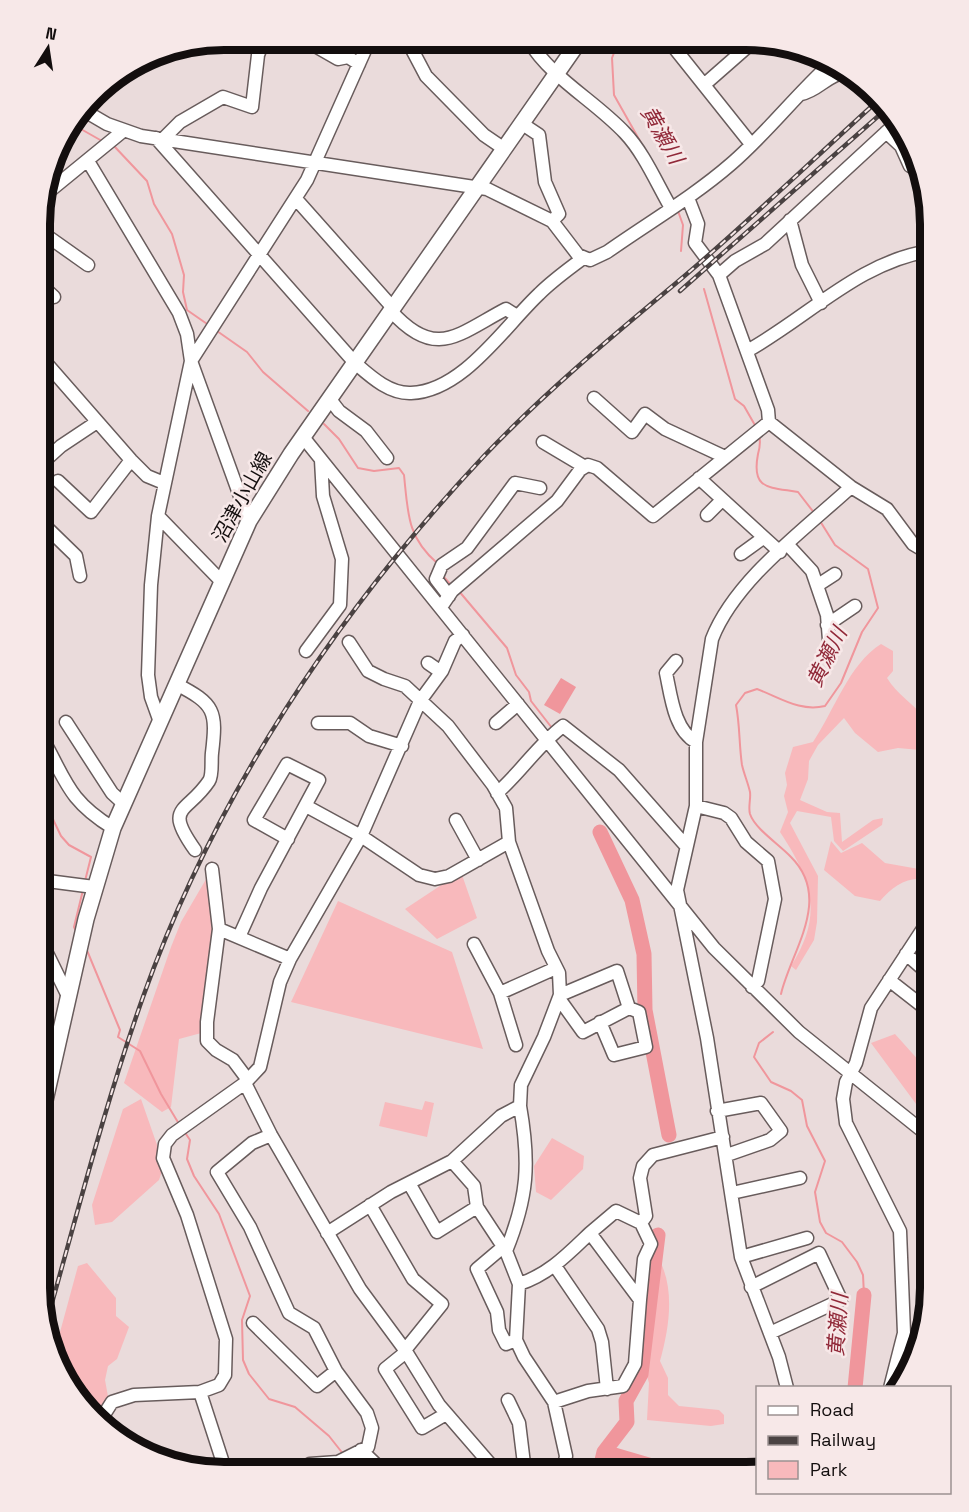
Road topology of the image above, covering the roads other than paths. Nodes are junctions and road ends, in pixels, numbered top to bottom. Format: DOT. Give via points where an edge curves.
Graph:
graph roads {
  1 [pos="260,50"];
  2 [pos="322,50"];
  3 [pos="365,50"];
  4 [pos="412,50"];
  5 [pos="536,50"];
  6 [pos="573,50"];
  7 [pos="676,50"];
  8 [pos="744,50"];
  9 [pos="359,64"];
  10 [pos="824,69"];
  11 [pos="555,74"];
  12 [pos="835,75"];
  13 [pos="705,84"];
  14 [pos="797,95"];
  15 [pos="89,114"];
  16 [pos="520,123"];
  17 [pos="891,128"];
  18 [pos="123,131"];
  19 [pos="159,139"];
  20 [pos="751,144"];
  21 [pos="503,148"];
  22 [pos="315,160"];
  23 [pos="88,161"];
  24 [pos="477,186"];
  25 [pos="54,188"];
  26 [pos="296,199"];
  27 [pos="680,202"];
  28 [pos="790,220"];
  29 [pos="552,221"];
  30 [pos="50,238"];
  31 [pos="920,253"];
  32 [pos="259,255"];
  33 [pos="582,259"];
  34 [pos="88,265"];
  35 [pos="719,275"];
  36 [pos="50,293"];
  37 [pos="54,297"];
  38 [pos="821,303"];
  39 [pos="392,310"];
  40 [pos="517,316"];
  41 [pos="747,351"];
  42 [pos="190,361"];
  43 [pos="355,363"];
  44 [pos="50,368"];
  45 [pos="52,371"];
  46 [pos="329,398"];
  47 [pos="594,398"];
  48 [pos="97,422"];
  49 [pos="766,424"];
  50 [pos="303,437"];
  51 [pos="543,442"];
  52 [pos="50,456"];
  53 [pos="725,457"];
  54 [pos="387,458"];
  55 [pos="131,460"];
  56 [pos="321,460"];
  57 [pos="585,467"];
  58 [pos="699,478"];
  59 [pos="58,480"];
  60 [pos="164,483"];
  61 [pos="851,487"];
  62 [pos="540,488"];
  63 [pos="722,500"];
  64 [pos="707,515"];
  65 [pos="158,516"];
  66 [pos="249,521"];
  67 [pos="50,531"];
  68 [pos="763,538"];
  69 [pos="784,548"];
  70 [pos="920,548"];
  71 [pos="741,554"];
  72 [pos="835,574"];
  73 [pos="80,576"];
  74 [pos="222,582"];
  75 [pos="818,585"];
  76 [pos="454,590"];
  77 [pos="855,606"];
  78 [pos="441,607"];
  79 [pos="828,625"];
  80 [pos="463,634"];
  81 [pos="829,640"];
  82 [pos="349,642"];
  83 [pos="306,651"];
  84 [pos="676,661"];
  85 [pos="428,663"];
  86 [pos="441,672"];
  87 [pos="176,684"];
  88 [pos="420,700"];
  89 [pos="518,704"];
  90 [pos="160,722"];
  91 [pos="66,723"];
  92 [pos="318,723"];
  93 [pos="496,723"];
  94 [pos="547,740"];
  95 [pos="696,742"];
  96 [pos="402,746"];
  97 [pos="50,753"];
  98 [pos="497,793"];
  99 [pos="124,804"];
  100 [pos="306,806"];
  101 [pos="696,806"];
  102 [pos="456,820"];
  103 [pos="113,828"];
  104 [pos="361,836"];
  105 [pos="288,839"];
  106 [pos="509,842"];
  107 [pos="686,846"];
  108 [pos="195,850"];
  109 [pos="477,860"];
  110 [pos="212,869"];
  111 [pos="50,881"];
  112 [pos="94,886"];
  113 [pos="680,906"];
  114 [pos="219,929"];
  115 [pos="919,934"];
  116 [pos="239,937"];
  117 [pos="474,944"];
  118 [pos="906,954"];
  119 [pos="50,959"];
  120 [pos="290,959"];
  121 [pos="919,966"];
  122 [pos="556,968"];
  123 [pos="889,980"];
  124 [pos="752,987"];
  125 [pos="500,993"];
  126 [pos="68,996"];
  127 [pos="560,997"];
  128 [pos="919,1004"];
  129 [pos="629,1008"];
  130 [pos="600,1022"];
  131 [pos="59,1033"];
  132 [pos="516,1044"];
  133 [pos="50,1052"];
  134 [pos="851,1073"];
  135 [pos="50,1075"];
  136 [pos="247,1082"];
  137 [pos="520,1106"];
  138 [pos="717,1111"];
  139 [pos="919,1128"];
  140 [pos="271,1135"];
  141 [pos="723,1137"];
  142 [pos="727,1155"];
  143 [pos="452,1161"];
  144 [pos="800,1178"];
  145 [pos="409,1183"];
  146 [pos="732,1193"];
  147 [pos="370,1205"];
  148 [pos="477,1207"];
  149 [pos="641,1223"];
  150 [pos="327,1233"];
  151 [pos="590,1233"];
  152 [pos="807,1238"];
  153 [pos="505,1249"];
  154 [pos="741,1257"];
  155 [pos="555,1266"];
  156 [pos="519,1284"];
  157 [pos="751,1287"];
  158 [pos="640,1300"];
  159 [pos="253,1323"];
  160 [pos="770,1333"];
  161 [pos="516,1340"];
  162 [pos="406,1351"];
  163 [pos="336,1371"];
  164 [pos="891,1383"];
  165 [pos="786,1386"];
  166 [pos="607,1389"];
  167 [pos="200,1392"];
  168 [pos="508,1400"];
  169 [pos="554,1402"];
  170 [pos="446,1414"];
  171 [pos="104,1415"];
  172 [pos="361,1450"];
  173 [pos="223,1462"];
  174 [pos="338,1462"];
  175 [pos="374,1462"];
  176 [pos="488,1462"];
  177 [pos="524,1462"];
  178 [pos="565,1462"];
  1 -- 19 [label="street" via="252,107 223,97"];
  2 -- 9 [label="street"];
  3 -- 9 [label="street"];
  4 -- 21 [label="street" via="426,76 484,135"];
  5 -- 11 [label="street"];
  6 -- 11 [label="main road, 沼津小山線"];
  7 -- 13 [label="street"];
  8 -- 13 [label="street"];
  9 -- 22 [label="street"];
  10 -- 14 [label="street"];
  11 -- 16 [label="main road, 沼津小山線"];
  11 -- 27 [label="street" via="627,135"];
  12 -- 14 [label="street" via="811,92"];
  13 -- 20 [label="street"];
  14 -- 20 [label="street"];
  15 -- 18 [label="street"];
  16 -- 21 [label="main road, 沼津小山線"];
  16 -- 29 [label="street" via="539,135 546,182 559,214"];
  17 -- 28 [label="street"];
  18 -- 19 [label="street"];
  18 -- 23 [label="street"];
  19 -- 22 [label="street"];
  19 -- 32 [label="street"];
  20 -- 27 [label="street" via="734,162"];
  21 -- 24 [label="main road, 沼津小山線"];
  22 -- 24 [label="street"];
  22 -- 26 [label="street"];
  23 -- 25 [label="street"];
  23 -- 42 [label="street" via="179,312"];
  24 -- 29 [label="street"];
  24 -- 39 [label="main road, 沼津小山線"];
  26 -- 32 [label="street"];
  26 -- 39 [label="street"];
  27 -- 33 [label="street" via="607,252 590,260"];
  27 -- 35 [label="street" via="698,224 695,243"];
  28 -- 35 [label="street"];
  28 -- 38 [label="street" via="802,266"];
  29 -- 33 [label="street"];
  30 -- 34 [label="street"];
  31 -- 38 [label="street" via="892,260"];
  32 -- 42 [label="street"];
  32 -- 43 [label="street"];
  33 -- 40 [label="street"];
  35 -- 41 [label="street"];
  36 -- 37 [label="street"];
  38 -- 41 [label="street"];
  39 -- 40 [label="street" via="419,335 435,340 448,339 506,309"];
  39 -- 43 [label="main road, 沼津小山線"];
  40 -- 43 [label="street" via="459,374 425,390 393,390"];
  41 -- 49 [label="street" via="768,410"];
  42 -- 60 [label="street"];
  42 -- 66 [label="street"];
  43 -- 46 [label="main road, 沼津小山線"];
  44 -- 45 [label="street"];
  45 -- 48 [label="street"];
  46 -- 50 [label="main road, 沼津小山線"];
  46 -- 54 [label="street" via="339,411 366,430"];
  47 -- 53 [label="street" via="632,432 645,414 691,443"];
  48 -- 52 [label="street"];
  48 -- 55 [label="street"];
  49 -- 53 [label="street"];
  49 -- 61 [label="street"];
  50 -- 56 [label="street"];
  50 -- 66 [label="main road, 沼津小山線"];
  51 -- 57 [label="street"];
  53 -- 58 [label="street"];
  55 -- 59 [label="street" via="91,512"];
  55 -- 60 [label="street" via="147,476"];
  56 -- 78 [label="street"];
  56 -- 83 [label="street" via="323,496 342,559 340,605"];
  57 -- 58 [label="street" via="597,468 653,516"];
  57 -- 76 [label="street" via="557,501"];
  58 -- 63 [label="street"];
  60 -- 65 [label="street"];
  61 -- 69 [label="street"];
  61 -- 70 [label="street" via="886,509"];
  62 -- 76 [label="street" via="515,483 467,548 442,565 436,579"];
  63 -- 64 [label="street"];
  63 -- 68 [label="street"];
  65 -- 74 [label="street"];
  65 -- 90 [label="street" via="147,637 151,697"];
  66 -- 74 [label="main road, 沼津小山線"];
  67 -- 73 [label="street" via="76,556"];
  68 -- 69 [label="street"];
  68 -- 71 [label="street"];
  69 -- 75 [label="street" via="812,571"];
  69 -- 95 [label="street" via="718,623"];
  72 -- 75 [label="street"];
  74 -- 87 [label="main road, 沼津小山線"];
  75 -- 79 [label="street"];
  76 -- 78 [label="street"];
  77 -- 79 [label="street"];
  78 -- 80 [label="street"];
  79 -- 81 [label="street"];
  80 -- 86 [label="street" via="455,641"];
  80 -- 89 [label="street"];
  82 -- 88 [label="street" via="368,671 405,686"];
  84 -- 95 [label="street" via="666,673 686,737"];
  85 -- 86 [label="street"];
  86 -- 88 [label="street"];
  87 -- 90 [label="main road, 沼津小山線"];
  87 -- 108 [label="street" via="208,703 216,723 210,780 186,804 180,816 180,829"];
  88 -- 96 [label="street"];
  88 -- 98 [label="street" via="448,726"];
  89 -- 93 [label="street"];
  89 -- 94 [label="street"];
  90 -- 99 [label="main road, 沼津小山線"];
  91 -- 99 [label="street" via="112,793"];
  92 -- 96 [label="street" via="350,723 369,736"];
  94 -- 98 [label="street"];
  94 -- 107 [label="street" via="564,726 619,770"];
  94 -- 113 [label="street"];
  95 -- 101 [label="street"];
  96 -- 104 [label="street"];
  97 -- 103 [label="street" via="68,788 87,812"];
  98 -- 106 [label="street" via="506,808"];
  99 -- 103 [label="main road, 沼津小山線"];
  100 -- 104 [label="street"];
  100 -- 105 [label="street"];
  100 -- 105 [label="street" via="319,780 287,764 254,820"];
  101 -- 107 [label="street"];
  101 -- 124 [label="street" via="724,813 746,842 768,861 775,899 758,981"];
  102 -- 109 [label="street"];
  103 -- 112 [label="main road, 沼津小山線"];
  104 -- 109 [label="street" via="419,874 435,879 449,876"];
  104 -- 120 [label="street"];
  105 -- 116 [label="street"];
  106 -- 109 [label="street"];
  106 -- 122 [label="street"];
  107 -- 113 [label="street" via="677,890"];
  110 -- 114 [label="street"];
  111 -- 112 [label="street"];
  112 -- 126 [label="main road, 沼津小山線"];
  113 -- 124 [label="street"];
  113 -- 138 [label="street" via="707,1038"];
  114 -- 116 [label="street"];
  114 -- 136 [label="street" via="207,1041 233,1060"];
  115 -- 118 [label="street"];
  116 -- 120 [label="street"];
  117 -- 125 [label="street"];
  118 -- 121 [label="street"];
  118 -- 123 [label="street"];
  119 -- 126 [label="street"];
  120 -- 136 [label="street" via="280,982 260,1067"];
  122 -- 125 [label="street"];
  122 -- 127 [label="street"];
  123 -- 128 [label="street"];
  123 -- 134 [label="street" via="871,1008"];
  124 -- 134 [label="street" via="799,1032"];
  125 -- 132 [label="street"];
  126 -- 131 [label="main road, 沼津小山線"];
  127 -- 129 [label="street" via="617,971"];
  127 -- 130 [label="street" via="583,1032"];
  127 -- 137 [label="street" via="521,1085"];
  129 -- 130 [label="street"];
  129 -- 130 [label="street" via="639,1012 646,1047 614,1055"];
  131 -- 133 [label="main road, 沼津小山線"];
  131 -- 135 [label="main road, 沼津小山線"];
  134 -- 139 [label="street"];
  134 -- 164 [label="street" via="843,1099 846,1123 900,1231 904,1333"];
  136 -- 140 [label="street"];
  136 -- 167 [label="street" via="165,1144 163,1158 187,1215 226,1339 225,1375 219,1385"];
  137 -- 143 [label="street" via="501,1116"];
  137 -- 153 [label="street" via="526,1189 521,1215"];
  138 -- 141 [label="street"];
  138 -- 142 [label="street" via="761,1103 781,1131 770,1140"];
  140 -- 150 [label="street"];
  140 -- 163 [label="street" via="252,1143 218,1172 250,1227 289,1313 314,1328"];
  141 -- 142 [label="street"];
  141 -- 149 [label="street" via="653,1155 640,1179 646,1216"];
  142 -- 146 [label="street"];
  143 -- 145 [label="street"];
  143 -- 148 [label="street" via="474,1186"];
  144 -- 146 [label="street"];
  145 -- 147 [label="street"];
  145 -- 148 [label="street" via="437,1232"];
  146 -- 154 [label="street"];
  147 -- 150 [label="street"];
  147 -- 162 [label="street" via="413,1279 442,1304"];
  148 -- 153 [label="street"];
  149 -- 151 [label="street" via="616,1211"];
  149 -- 158 [label="street" via="651,1244 644,1259"];
  150 -- 162 [label="street" via="360,1289"];
  151 -- 155 [label="street"];
  151 -- 158 [label="street"];
  152 -- 154 [label="street"];
  153 -- 156 [label="street"];
  153 -- 161 [label="street" via="477,1269 497,1312 506,1344"];
  154 -- 157 [label="street"];
  155 -- 156 [label="street"];
  155 -- 166 [label="street" via="598,1329"];
  156 -- 161 [label="street"];
  157 -- 160 [label="street"];
  157 -- 160 [label="street" via="819,1254 841,1300"];
  158 -- 166 [label="street" via="635,1364 623,1386"];
  159 -- 163 [label="street" via="316,1386"];
  160 -- 165 [label="street"];
  161 -- 169 [label="street"];
  162 -- 170 [label="street"];
  162 -- 170 [label="street" via="386,1369 422,1428"];
  163 -- 172 [label="street" via="372,1428 368,1447"];
  166 -- 169 [label="street"];
  167 -- 171 [label="street" via="134,1395 112,1402"];
  167 -- 173 [label="street"];
  168 -- 177 [label="street" via="519,1424"];
  169 -- 178 [label="street"];
  170 -- 176 [label="street"];
  172 -- 174 [label="street"];
  172 -- 175 [label="street"];
}
